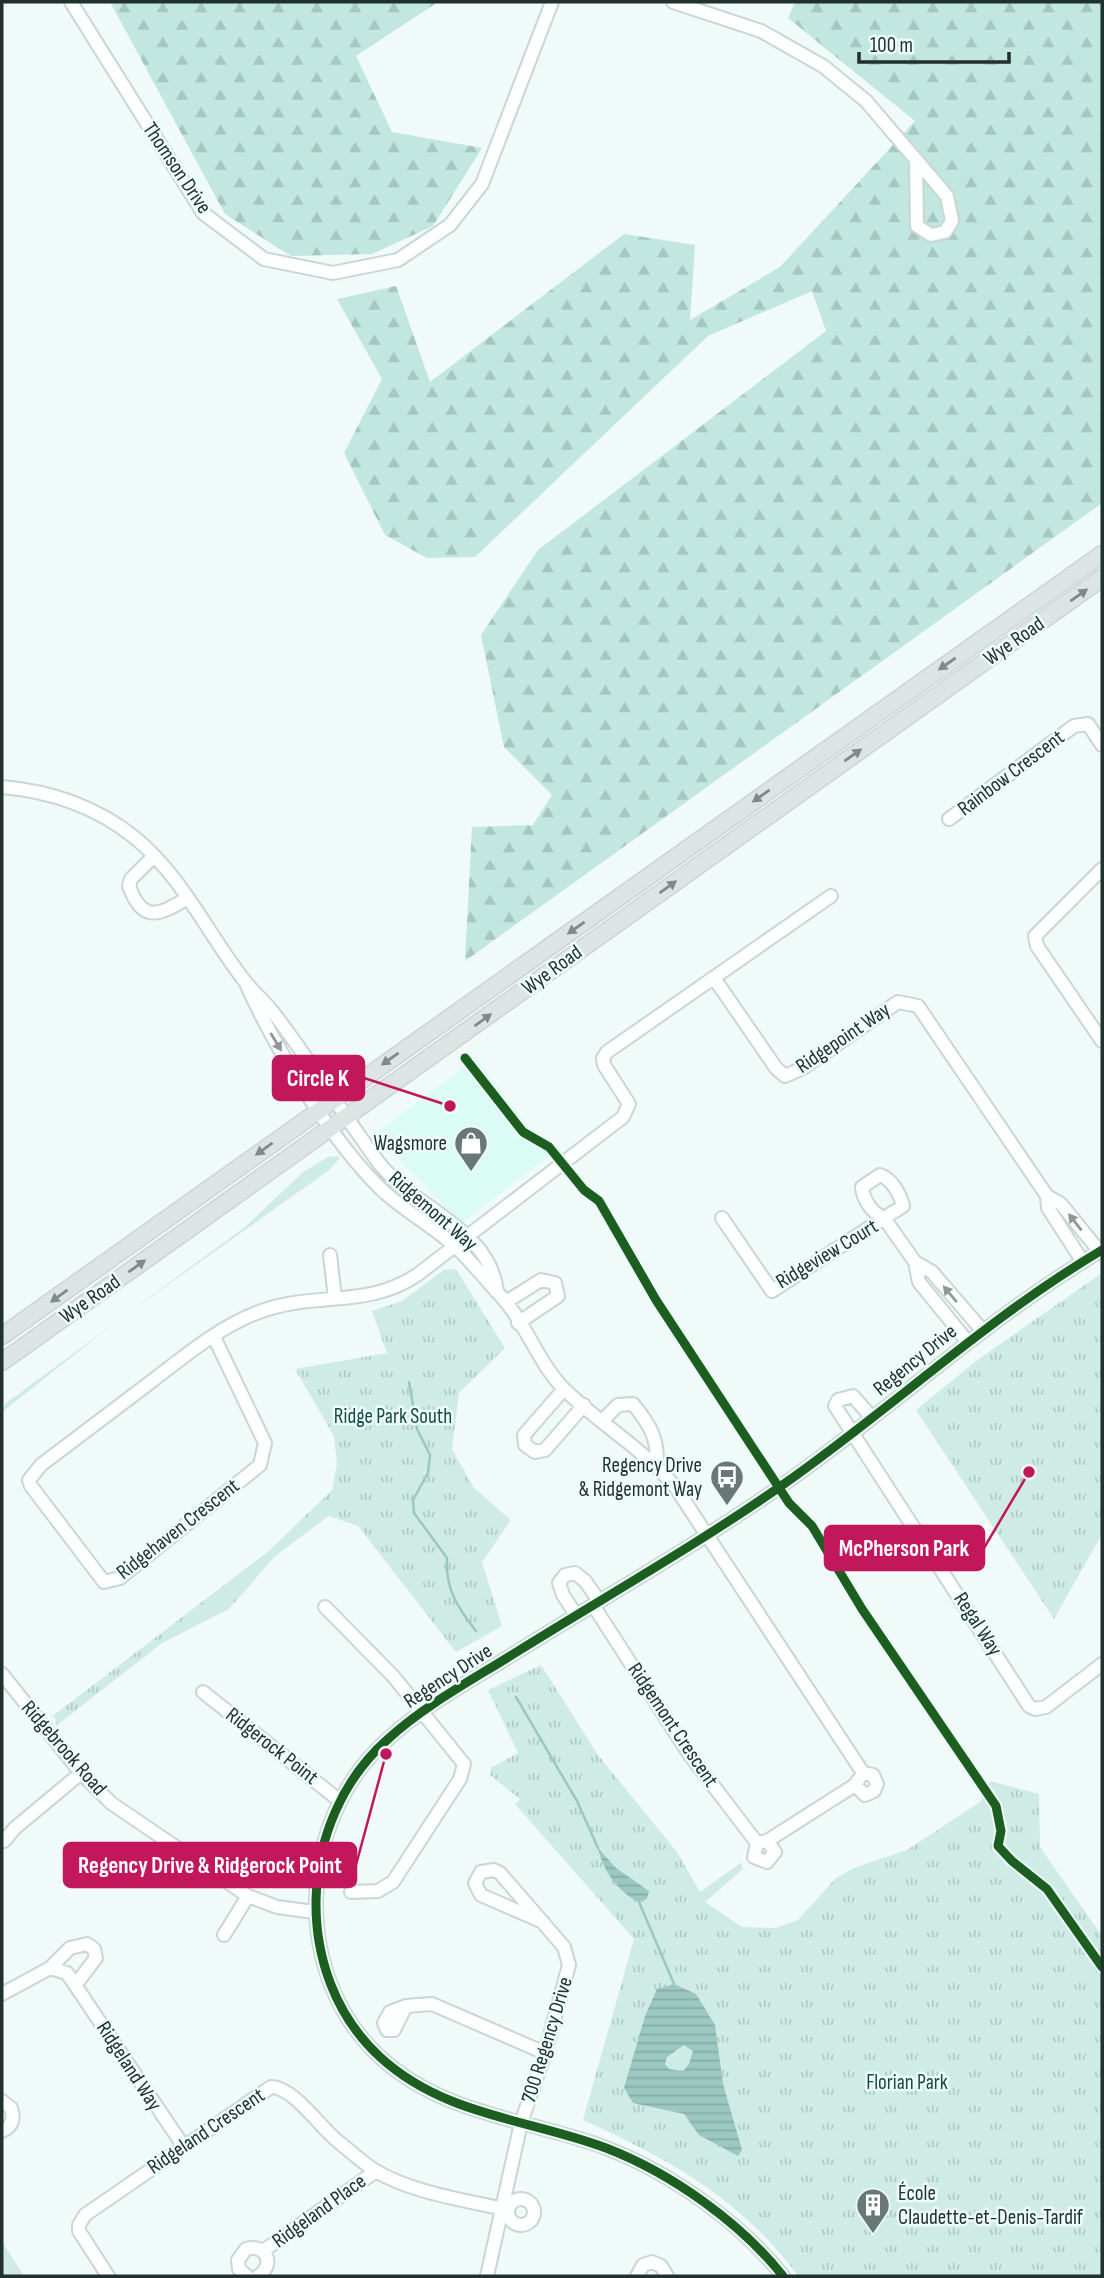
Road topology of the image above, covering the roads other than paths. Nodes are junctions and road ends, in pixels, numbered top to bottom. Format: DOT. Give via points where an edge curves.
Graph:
graph roads {
  1 [pos="71,2"];
  2 [pos="552,2"];
  3 [pos="673,2"];
  4 [pos="916,160"];
  5 [pos="1102,554"];
  6 [pos="1102,578"];
  7 [pos="1102,745"];
  8 [pos="2,787"];
  9 [pos="949,819"];
  10 [pos="153,856"];
  11 [pos="1102,869"];
  12 [pos="831,896"];
  13 [pos="188,898"];
  14 [pos="714,978"];
  15 [pos="244,981"];
  16 [pos="1101,1035"];
  17 [pos="336,1098"];
  18 [pos="320,1109"];
  19 [pos="348,1116"];
  20 [pos="332,1128"];
  21 [pos="1047,1196"];
  22 [pos="722,1218"];
  23 [pos="467,1237"];
  24 [pos="455,1247"];
  25 [pos="1101,1251"];
  26 [pos="330,1255"];
  27 [pos="915,1262"];
  28 [pos="1083,1262"];
  29 [pos="502,1297"];
  30 [pos="335,1298"];
  31 [pos="518,1323"];
  32 [pos="982,1331"];
  33 [pos="2,1336"];
  34 [pos="214,1337"];
  35 [pos="967,1341"];
  36 [pos="2,1362"];
  37 [pos="564,1389"];
  38 [pos="584,1405"];
  39 [pos="872,1418"];
  40 [pos="603,1420"];
  41 [pos="853,1434"];
  42 [pos="657,1465"];
  43 [pos="706,1535"];
  44 [pos="596,1603"];
  45 [pos="325,1607"];
  46 [pos="576,1615"];
  47 [pos="1102,1664"];
  48 [pos="2,1674"];
  49 [pos="204,1692"];
  50 [pos="423,1712"];
  51 [pos="81,1773"];
  52 [pos="863,1773"];
  53 [pos="855,1785"];
  54 [pos="340,1801"];
  55 [pos="4,1841"];
  56 [pos="351,1892"];
  57 [pos="248,1896"];
  58 [pos="314,1912"];
  59 [pos="543,1922"];
  60 [pos="224,1935"];
  61 [pos="50,1968"];
  62 [pos="76,1984"];
  63 [pos="2,1994"];
  64 [pos="406,2006"];
  65 [pos="545,2053"];
  66 [pos="2,2101"];
  67 [pos="521,2123"];
  68 [pos="2,2131"];
  69 [pos="184,2147"];
  70 [pos="376,2171"];
  71 [pos="504,2209"];
  72 [pos="263,2251"];
  73 [pos="108,2276"];
  74 [pos="247,2276"];
  75 [pos="258,2276"];
  76 [pos="487,2276"];
  77 [pos="637,2276"];
  78 [pos="667,2276"];
  79 [pos="783,2276"];
  1 -- 2 [label="street, Thomson Drive" via="203,213 264,259 333,273 398,260 450,225 482,184"];
  3 -- 4 [label="street" via="761,31 823,66 866,101"];
  4 -- 4 [label="street" via="917,226 931,235 945,232 952,221 947,197"];
  5 -- 17 [label="main road, Wye Road, one-way"];
  19 -- 6 [label="main road, Wye Road, one-way"];
  7 -- 9 [label="street, Rainbow Crescent" via="1088,724 1074,726"];
  8 -- 10 [label="street" via="30,789 80,805 111,820"];
  10 -- 13 [label="street"];
  10 -- 13 [label="street" via="131,878 130,886 146,911 162,913"];
  11 -- 16 [label="street" via="1035,936 1037,946"];
  12 -- 14 [label="street"];
  13 -- 15 [label="street"];
  14 -- 21 [label="street, Ridgepoint Way" via="785,1076 898,1002 918,1006"];
  14 -- 23 [label="street" via="603,1058 629,1104 623,1117"];
  15 -- 17 [label="street, Ridgemont Way" via="270,1008"];
  15 -- 18 [label="street, Ridgemont Way, one-way" via="261,1017"];
  17 -- 18 [label="main road, Wye Road"];
  17 -- 19 [label="street, Ridgemont Way"];
  18 -- 20 [label="street, Ridgemont Way"];
  18 -- 33 [label="main road, Wye Road, one-way"];
  19 -- 20 [label="main road, Wye Road"];
  19 -- 23 [label="street, Ridgemont Way" via="391,1176"];
  20 -- 24 [label="street, Ridgemont Way" via="380,1189"];
  36 -- 20 [label="main road, Wye Road, one-way"];
  25 -- 21 [label="street, Ridgepoint Way, one-way" via="1061,1204"];
  21 -- 28 [label="street, Ridgepoint Way" via="1048,1208"];
  22 -- 27 [label="street, Ridgeview Court" via="772,1291 884,1218"];
  23 -- 24 [label="street, Ridgehaven Crescent"];
  23 -- 29 [label="street, Ridgemont Way" via="489,1265"];
  24 -- 29 [label="street, Ridgemont Way"];
  24 -- 30 [label="street, Ridgehaven Crescent" via="396,1288 370,1297"];
  25 -- 28 [label="street, Regency Drive"];
  26 -- 30 [label="street"];
  32 -- 27 [label="street, Ridgeview Court, one-way" via="932,1272"];
  27 -- 35 [label="street, Ridgeview Court" via="919,1282"];
  28 -- 32 [label="street, Regency Drive"];
  29 -- 31 [label="street, Ridgemont Way"];
  29 -- 31 [label="street" via="541,1280 555,1283 558,1296"];
  30 -- 34 [label="street, Ridgehaven Crescent" via="259,1312"];
  31 -- 37 [label="street, Ridgemont Way"];
  32 -- 35 [label="street, Regency Drive"];
  34 -- 34 [label="street, Ridgehaven Crescent" via="265,1443 265,1455 260,1465 120,1578 104,1582 29,1480 41,1465"];
  35 -- 39 [label="street, Regency Drive"];
  37 -- 38 [label="street, Ridgemont Way"];
  37 -- 38 [label="street" via="524,1435 526,1445 535,1452 545,1450"];
  38 -- 40 [label="street, Ridgemont Way"];
  39 -- 41 [label="street, Regency Drive"];
  39 -- 41 [label="street, Regency Drive" via="853,1396 838,1400 836,1410"];
  40 -- 42 [label="street, Ridgemont Way"];
  40 -- 42 [label="street" via="618,1405 633,1404 654,1433"];
  41 -- 43 [label="street, Regency Drive"];
  41 -- 47 [label="street, Regal Way" via="1029,1706 1046,1707"];
  42 -- 43 [label="street, Ridgemont Way"];
  43 -- 44 [label="street, Regency Drive"];
  43 -- 52 [label="street, Ridgemont Crescent"];
  44 -- 46 [label="street, Regency Drive"];
  44 -- 46 [label="street" via="585,1581 575,1573 565,1575 559,1583"];
  44 -- 53 [label="street, Ridgemont Crescent" via="689,1754 762,1842"];
  45 -- 50 [label="street"];
  46 -- 50 [label="street, Regency Drive"];
  48 -- 51 [label="street, Ridgebrook Road"];
  49 -- 54 [label="street, Ridgerock Point"];
  50 -- 54 [label="street, Regency Drive" via="386,1740"];
  50 -- 56 [label="street" via="464,1765 460,1779 393,1882 378,1891"];
  51 -- 55 [label="street"];
  51 -- 57 [label="street, Ridgebrook Road" via="111,1803"];
  52 -- 53 [label="street, Ridgemont Crescent"];
  52 -- 53 [label="street, Ridgemont Crescent" via="876,1778 876,1789 865,1795"];
  54 -- 58 [label="street, Regency Drive" via="319,1866"];
  57 -- 58 [label="street, Ridgebrook Road" via="277,1907"];
  57 -- 60 [label="street"];
  58 -- 67 [label="street, Regency Drive" via="318,1950 331,1982 349,2019 377,2054 407,2080 443,2099"];
  59 -- 59 [label="street" via="500,1873 481,1872 475,1883 481,1895"];
  59 -- 65 [label="street, 700 Regency Drive" via="565,1947 569,1965"];
  61 -- 62 [label="street, Ridgeland Way" via="67,1973"];
  61 -- 62 [label="street" via="71,1948 87,1944 96,1958"];
  61 -- 63 [label="street"];
  62 -- 69 [label="street, Ridgeland Way"];
  64 -- 65 [label="street" via="432,2004"];
  65 -- 67 [label="street, 700 Regency Drive"];
  66 -- 68 [label="street" via="11,2108 13,2118"];
  67 -- 71 [label="street"];
  67 -- 79 [label="street, Regency Drive" via="606,2148 674,2181 737,2227"];
  69 -- 70 [label="street, Ridgeland Crescent" via="271,2087 279,2087 327,2134"];
  69 -- 73 [label="street, Ridgeland Crescent" via="85,2215 79,2225"];
  70 -- 71 [label="street, Ridgeland Crescent" via="418,2188"];
  70 -- 72 [label="street, Ridgeland Place"];
  71 -- 76 [label="street"];
  72 -- 74 [label="street, Ridgeland Place" via="250,2247 239,2255 239,2269"];
  72 -- 75 [label="street" via="268,2266"];
  77 -- 78 [label="street" via="643,2265 652,2262 662,2266"];
}
